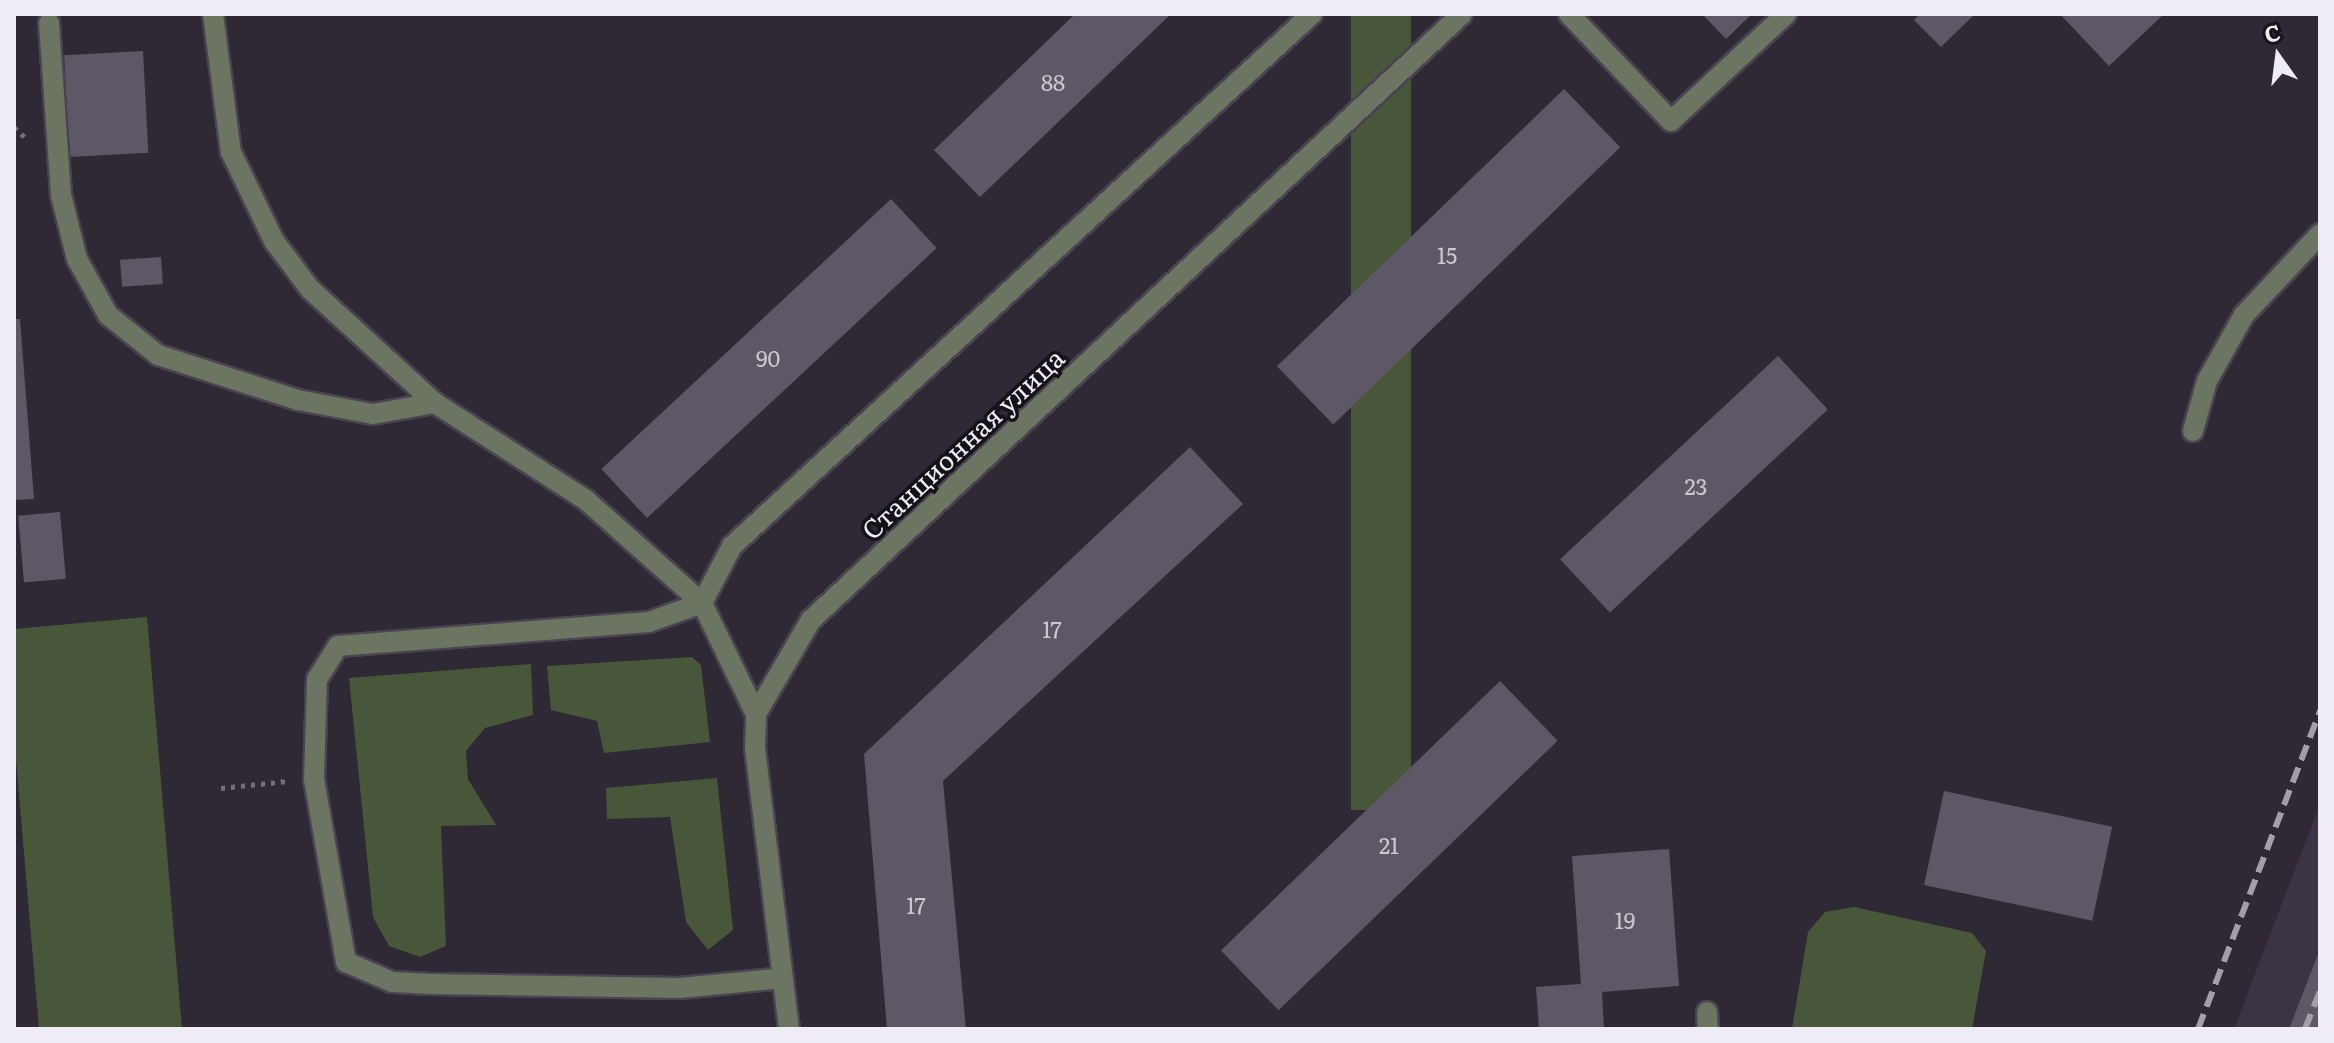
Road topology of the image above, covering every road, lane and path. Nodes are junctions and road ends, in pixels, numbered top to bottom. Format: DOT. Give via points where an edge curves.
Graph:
graph roads {
  1 [pos="213,14"];
  2 [pos="1312,14"];
  3 [pos="1462,14"];
  4 [pos="1569,14"];
  5 [pos="1786,14"];
  6 [pos="49,23"];
  7 [pos="2320,234"];
  8 [pos="435,403"];
  9 [pos="2193,431"];
  10 [pos="702,603"];
  11 [pos="756,714"];
  12 [pos="314,779"];
  13 [pos="221,788"];
  14 [pos="783,978"];
  15 [pos="789,1029"];
  1 -- 8 [label="street" via="231,152 274,241 356,335"];
  2 -- 10 [label="street" via="732,546"];
  3 -- 11 [label="street, Станционная улица" via="811,620"];
  4 -- 5 [label="street" via="1671,121"];
  6 -- 8 [label="street" via="61,195 77,259 108,315 158,355 298,400 373,414"];
  7 -- 9 [label="street" via="2244,315 2207,381"];
  8 -- 10 [label="street" via="586,500"];
  10 -- 11 [label="street"];
  10 -- 12 [label="street" via="649,622 338,646 317,679"];
  11 -- 14 [label="street, Станционная улица" via="755,748"];
  12 -- 13 [label="path"];
  12 -- 14 [label="street" via="346,962 392,982 680,988"];
  14 -- 15 [label="street, Станционная улица"];
}
